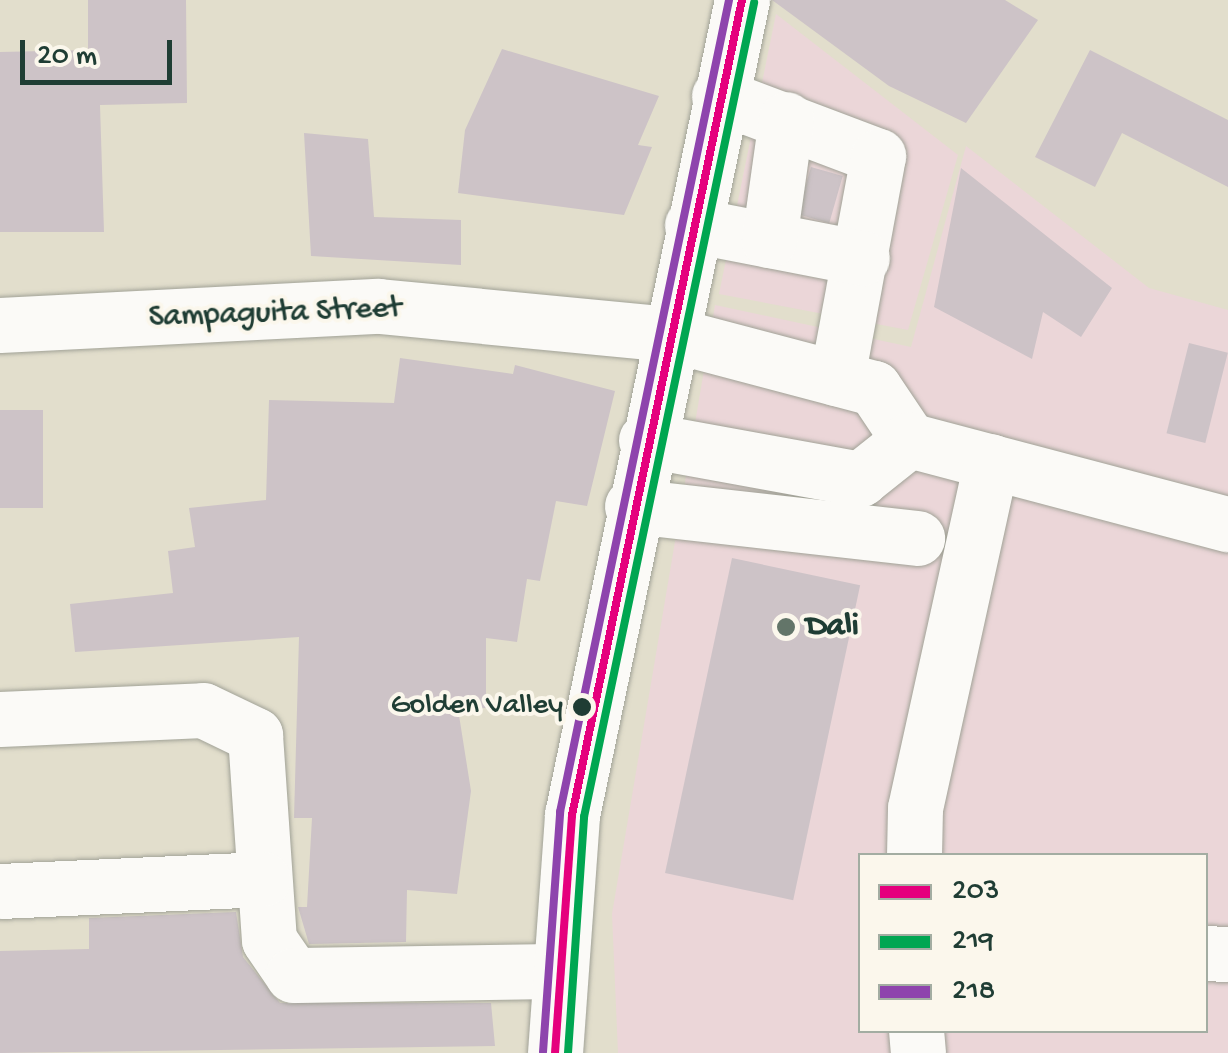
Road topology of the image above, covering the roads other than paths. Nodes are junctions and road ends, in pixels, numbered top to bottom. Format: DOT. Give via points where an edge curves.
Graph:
graph roads {
  1 [pos="742,0"];
  2 [pos="719,96"];
  3 [pos="786,118"];
  4 [pos="692,225"];
  5 [pos="769,240"];
  6 [pos="862,258"];
  7 [pos="0,325"];
  8 [pos="669,334"];
  9 [pos="837,378"];
  10 [pos="646,440"];
  11 [pos="909,440"];
  12 [pos="991,461"];
  13 [pos="632,506"];
  14 [pos="1228,524"];
  15 [pos="918,538"];
  16 [pos="0,719"];
  17 [pos="914,853"];
  18 [pos="264,879"];
  19 [pos="0,891"];
  20 [pos="557,971"];
  21 [pos="555,1053"];
  1 -- 2 [label="street"];
  2 -- 3 [label="street"];
  2 -- 4 [label="street"];
  3 -- 5 [label="street"];
  3 -- 6 [label="street" via="878,156"];
  4 -- 5 [label="street"];
  4 -- 8 [label="street"];
  5 -- 6 [label="street"];
  6 -- 9 [label="street"];
  7 -- 8 [label="street, Sampaguita Street" via="379,306"];
  8 -- 9 [label="street, Sampaguita Street"];
  8 -- 10 [label="street"];
  9 -- 11 [label="street, Sampaguita Street" via="874,388"];
  10 -- 11 [label="street" via="860,479"];
  10 -- 13 [label="street"];
  11 -- 12 [label="street"];
  12 -- 14 [label="street"];
  12 -- 17 [label="street" via="915,808"];
  13 -- 15 [label="street"];
  13 -- 20 [label="street" via="572,815"];
  16 -- 18 [label="street" via="203,710 237,719 256,735"];
  18 -- 19 [label="street"];
  18 -- 20 [label="street" via="268,940 294,975"];
  20 -- 21 [label="street"];
}
